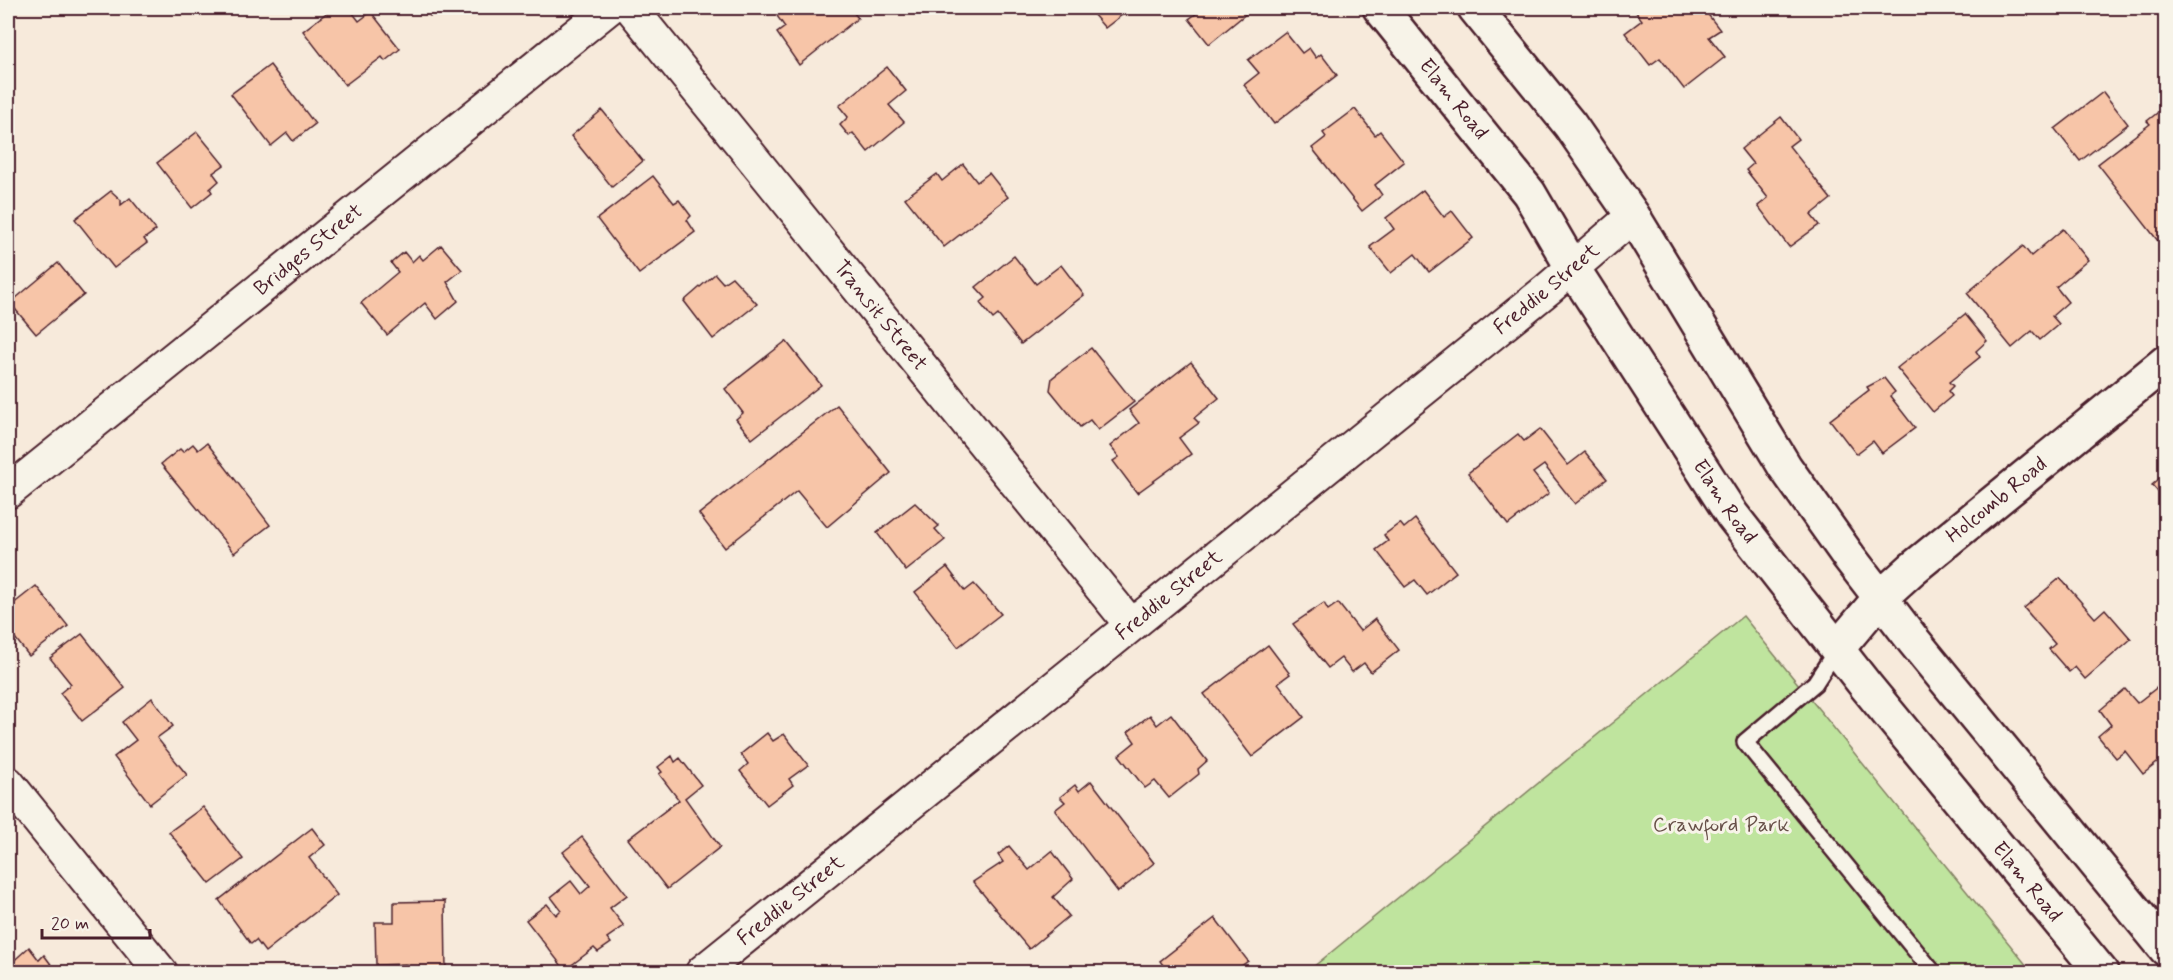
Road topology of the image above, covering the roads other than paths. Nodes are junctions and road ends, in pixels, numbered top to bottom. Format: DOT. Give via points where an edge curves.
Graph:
graph roads {
  1 [pos="609,8"];
  2 [pos="631,8"];
  3 [pos="1380,8"];
  4 [pos="1475,8"];
  5 [pos="1633,216"];
  6 [pos="1572,267"];
  7 [pos="2166,362"];
  8 [pos="8,492"];
  9 [pos="1880,598"];
  10 [pos="1131,625"];
  11 [pos="1837,649"];
  12 [pos="8,783"];
  13 [pos="2166,949"];
  14 [pos="161,972"];
  15 [pos="702,972"];
  16 [pos="1933,972"];
  17 [pos="2101,972"];
  1 -- 8 [label="street, Bridges Street"];
  2 -- 10 [label="street, Transit Street"];
  3 -- 6 [label="main road, Elam Road" via="1529,193"];
  4 -- 5 [label="main road" via="1570,125"];
  5 -- 6 [label="street, Freddie Street"];
  5 -- 9 [label="main road" via="1785,467"];
  6 -- 10 [label="street, Freddie Street"];
  6 -- 11 [label="main road, Elam Road" via="1732,515"];
  7 -- 9 [label="main road, Holcomb Road"];
  9 -- 11 [label="main road, Holcomb Road"];
  9 -- 13 [label="main road"];
  10 -- 15 [label="street, Freddie Street"];
  11 -- 16 [label="lane" via="1815,683 1745,742"];
  11 -- 17 [label="main road, Elam Road"];
  12 -- 14 [label="street"];
}
